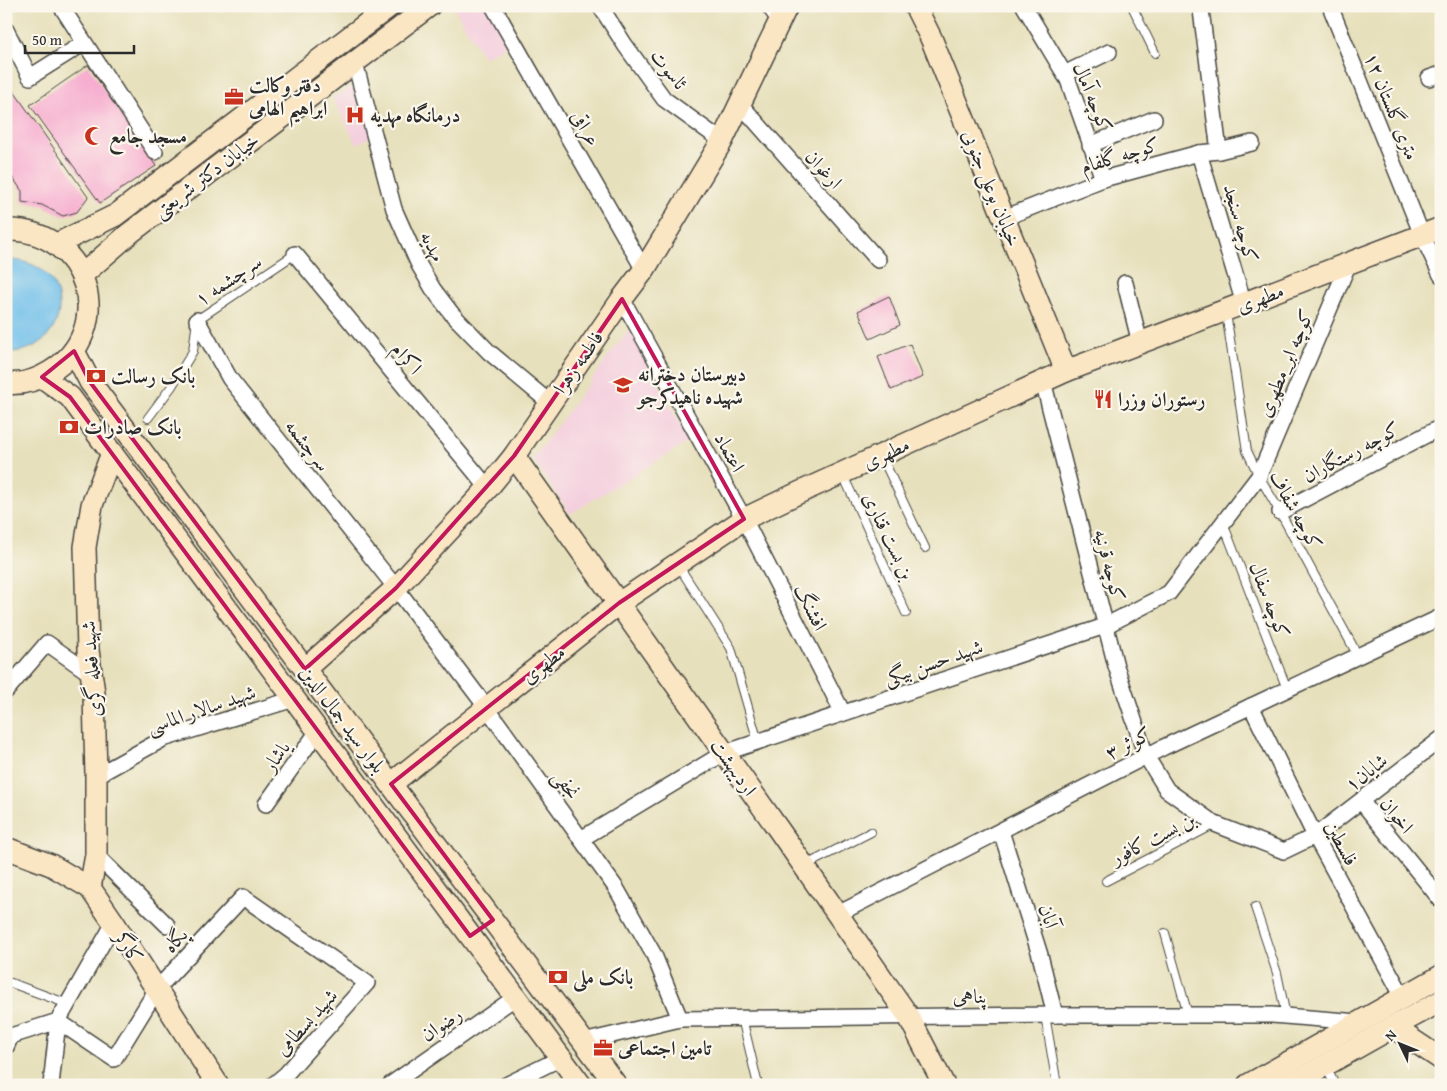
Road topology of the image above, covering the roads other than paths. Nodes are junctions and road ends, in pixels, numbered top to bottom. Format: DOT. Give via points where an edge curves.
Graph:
graph roads {
  1 [pos="61,6"];
  2 [pos="390,6"];
  3 [pos="429,6"];
  4 [pos="493,6"];
  5 [pos="600,6"];
  6 [pos="915,6"];
  7 [pos="1024,6"];
  8 [pos="1132,6"];
  9 [pos="1202,6"];
  10 [pos="1330,6"];
  11 [pos="779,11"];
  12 [pos="6,30"];
  13 [pos="84,43"];
  14 [pos="1108,52"];
  15 [pos="1155,53"];
  16 [pos="355,63"];
  17 [pos="1064,74"];
  18 [pos="741,105"];
  19 [pos="1154,119"];
  20 [pos="722,141"];
  21 [pos="1252,143"];
  22 [pos="1090,145"];
  23 [pos="1219,151"];
  24 [pos="155,152"];
  25 [pos="1199,153"];
  26 [pos="1103,179"];
  27 [pos="1004,218"];
  28 [pos="6,230"];
  29 [pos="1432,232"];
  30 [pos="57,244"];
  31 [pos="295,254"];
  32 [pos="878,260"];
  33 [pos="1348,265"];
  34 [pos="644,270"];
  35 [pos="82,275"];
  36 [pos="1441,275"];
  37 [pos="1125,283"];
  38 [pos="622,299"];
  39 [pos="1235,307"];
  40 [pos="197,320"];
  41 [pos="1140,343"];
  42 [pos="74,352"];
  43 [pos="1066,372"];
  44 [pos="42,377"];
  45 [pos="1043,381"];
  46 [pos="6,383"];
  47 [pos="550,403"];
  48 [pos="148,418"];
  49 [pos="1441,427"];
  50 [pos="112,453"];
  51 [pos="881,455"];
  52 [pos="514,456"];
  53 [pos="842,473"];
  54 [pos="1258,476"];
  55 [pos="488,488"];
  56 [pos="1280,512"];
  57 [pos="744,519"];
  58 [pos="1223,523"];
  59 [pos="925,548"];
  60 [pos="677,564"];
  61 [pos="396,588"];
  62 [pos="619,604"];
  63 [pos="906,613"];
  64 [pos="1441,617"];
  65 [pos="1105,626"];
  66 [pos="1358,656"];
  67 [pos="305,669"];
  68 [pos="91,674"];
  69 [pos="1287,689"];
  70 [pos="6,691"];
  71 [pos="294,699"];
  72 [pos="1251,706"];
  73 [pos="487,708"];
  74 [pos="843,713"];
  75 [pos="318,731"];
  76 [pos="1441,739"];
  77 [pos="758,742"];
  78 [pos="724,753"];
  79 [pos="1146,756"];
  80 [pos="96,776"];
  81 [pos="391,784"];
  82 [pos="1361,801"];
  83 [pos="266,804"];
  84 [pos="1215,824"];
  85 [pos="1000,831"];
  86 [pos="871,832"];
  87 [pos="1315,836"];
  88 [pos="581,839"];
  89 [pos="6,848"];
  90 [pos="96,855"];
  91 [pos="804,866"];
  92 [pos="1106,881"];
  93 [pos="90,888"];
  94 [pos="1441,900"];
  95 [pos="1254,908"];
  96 [pos="838,914"];
  97 [pos="493,920"];
  98 [pos="114,923"];
  99 [pos="167,925"];
  100 [pos="1165,933"];
  101 [pos="470,936"];
  102 [pos="1441,976"];
  103 [pos="11,983"];
  104 [pos="367,984"];
  105 [pos="156,989"];
  106 [pos="516,997"];
  107 [pos="1403,997"];
  108 [pos="1441,1001"];
  109 [pos="68,1004"];
  110 [pos="1050,1015"];
  111 [pos="1188,1015"];
  112 [pos="909,1016"];
  113 [pos="1286,1016"];
  114 [pos="742,1018"];
  115 [pos="680,1019"];
  116 [pos="58,1020"];
  117 [pos="1359,1022"];
  118 [pos="1393,1027"];
  119 [pos="583,1042"];
  120 [pos="6,1047"];
  121 [pos="561,1058"];
  122 [pos="1441,1059"];
  123 [pos="1325,1065"];
  124 [pos="51,1085"];
  125 [pos="218,1085"];
  126 [pos="273,1085"];
  127 [pos="390,1085"];
  128 [pos="506,1085"];
  129 [pos="581,1085"];
  130 [pos="616,1085"];
  131 [pos="758,1085"];
  132 [pos="944,1085"];
  133 [pos="1057,1085"];
  134 [pos="1248,1085"];
  135 [pos="1290,1085"];
  136 [pos="1335,1085"];
  1 -- 13 [label="street"];
  2 -- 30 [label="street" via="116,215"];
  3 -- 16 [label="street, خیابان دکتر شریعتی"];
  4 -- 34 [label="street, عراقی"];
  5 -- 20 [label="street, ئاسوت" via="664,99"];
  6 -- 27 [label="street, خیابان بوعلی جنوبی"];
  7 -- 17 [label="street, کوچه آمال"];
  8 -- 15 [label="lane"];
  9 -- 23 [label="street"];
  10 -- 29 [label="street, ۱۲ متری گلستان"];
  11 -- 18 [label="street, فاطمه زهرا"];
  12 -- 13 [label="street" via="30,78"];
  13 -- 24 [label="street"];
  14 -- 17 [label="street"];
  16 -- 35 [label="street, خیابان دکتر شریعتی" via="134,230"];
  16 -- 47 [label="street, مهدیه" via="394,209 419,265 452,314 489,352"];
  17 -- 22 [label="street, کوچه آمال"];
  18 -- 20 [label="street, فاطمه زهرا"];
  18 -- 32 [label="street, ارغوان"];
  19 -- 22 [label="street"];
  20 -- 34 [label="street, فاطمه زهرا"];
  21 -- 23 [label="street, کوچه گلفام"];
  22 -- 26 [label="street, کوچه آمال"];
  23 -- 25 [label="street, کوچه گلفام"];
  25 -- 26 [label="street, کوچه گلفام"];
  25 -- 39 [label="street, کوچه سنجد"];
  26 -- 27 [label="street, کوچه گلفام"];
  27 -- 43 [label="street, خیابان بوعلی جنوبی"];
  28 -- 30 [label="street" via="39,235"];
  29 -- 33 [label="street, مطهری"];
  29 -- 36 [label="street, ۱۲ متری گلستان"];
  30 -- 35 [label="street"];
  31 -- 40 [label="lane, سرچشمه ۱"];
  31 -- 55 [label="street, اکرام"];
  33 -- 39 [label="street, مطهری"];
  33 -- 54 [label="street, کوچه ابر_مطهری"];
  34 -- 38 [label="street, فاطمه زهرا"];
  35 -- 42 [label="street" via="88,314"];
  37 -- 41 [label="street"];
  38 -- 47 [label="street, فاطمه زهرا"];
  38 -- 57 [label="street, اعتماد"];
  39 -- 41 [label="street, مطهری"];
  39 -- 54 [label="lane, کوچه شفاف" via="1247,451"];
  40 -- 48 [label="lane, سرچشمه ۱" via="193,352"];
  40 -- 61 [label="street, سرچشمه" via="230,379"];
  41 -- 43 [label="street, مطهری"];
  42 -- 44 [label="street"];
  42 -- 67 [label="street, بلوار سید جمال الدین" via="90,382"];
  43 -- 45 [label="street, مطهری"];
  44 -- 46 [label="street"];
  44 -- 50 [label="street, بلوار سید جمال الدین" via="70,397"];
  45 -- 51 [label="street, مطهری"];
  45 -- 65 [label="street, کوچه قرنیه"];
  47 -- 52 [label="street, فاطمه زهرا"];
  49 -- 56 [label="street, کوچه رستگاران"];
  50 -- 68 [label="street, شهید فعله گری" via="92,505 85,547"];
  50 -- 71 [label="street, بلوار سید جمال الدین"];
  51 -- 53 [label="street, مطهری"];
  51 -- 59 [label="lane"];
  52 -- 55 [label="street, فاطمه زهرا"];
  52 -- 62 [label="street, اردیبهشت"];
  53 -- 57 [label="street, مطهری"];
  53 -- 63 [label="lane, بن بست قناری"];
  54 -- 56 [label="lane, کوچه شفاف"];
  54 -- 58 [label="street, شهید حسن بیگی"];
  55 -- 61 [label="street, فاطمه زهرا"];
  56 -- 66 [label="lane, کوچه شفاف"];
  57 -- 60 [label="street, مطهری"];
  57 -- 74 [label="street, افشنگ"];
  58 -- 65 [label="street, شهید حسن بیگی" via="1169,593"];
  58 -- 69 [label="lane, کوچه سفال"];
  60 -- 62 [label="street, مطهری"];
  60 -- 77 [label="lane" via="731,648"];
  61 -- 67 [label="street, فاطمه زهرا"];
  61 -- 73 [label="street, نجفی"];
  62 -- 73 [label="street, مطهری"];
  62 -- 78 [label="street, اردیبهشت"];
  64 -- 66 [label="street, کوثر ۳"];
  65 -- 74 [label="street, شهید حسن بیگی"];
  65 -- 79 [label="street, کوچه قرنیه"];
  66 -- 69 [label="street, کوثر ۳"];
  67 -- 81 [label="street, بلوار سید جمال الدین"];
  68 -- 70 [label="street" via="47,643"];
  68 -- 80 [label="street, شهید فعله گری"];
  69 -- 72 [label="street, کوثر ۳"];
  71 -- 75 [label="street, بلوار سید جمال الدین"];
  71 -- 80 [label="street, شهید سالار الماسی" via="163,739"];
  72 -- 79 [label="street, کوثر ۳"];
  72 -- 87 [label="street, فلسطین"];
  73 -- 81 [label="street, مطهری"];
  73 -- 88 [label="street, نجفی"];
  74 -- 77 [label="street, شهید حسن بیگی"];
  75 -- 83 [label="street, یاشار"];
  75 -- 101 [label="street, بلوار سید جمال الدین"];
  76 -- 82 [label="street, شایان۱"];
  77 -- 78 [label="street, شهید حسن بیگی"];
  78 -- 88 [label="street, شهید حسن بیگی"];
  78 -- 91 [label="street, اردیبهشت"];
  79 -- 84 [label="street, کوچه قرنیه" via="1167,790"];
  79 -- 85 [label="street, کوثر ۳"];
  80 -- 90 [label="street, شهید فعله گری"];
  81 -- 97 [label="street, بلوار سید جمال الدین"];
  82 -- 87 [label="street, شایان۱"];
  82 -- 94 [label="street, اخوان"];
  84 -- 87 [label="street, شایان۱" via="1284,851"];
  84 -- 92 [label="lane, بن بست کافور"];
  85 -- 96 [label="street, کوثر ۳"];
  85 -- 110 [label="street, آبان" via="1040,955"];
  86 -- 91 [label="lane"];
  87 -- 107 [label="street, فلسطین"];
  88 -- 115 [label="street, نجفی" via="616,888 654,955"];
  89 -- 93 [label="street, کارگر" via="51,865"];
  90 -- 93 [label="street, شهید فعله گری"];
  90 -- 99 [label="street"];
  91 -- 96 [label="street, اردیبهشت"];
  93 -- 98 [label="street, کارگر"];
  95 -- 113 [label="lane" via="1278,973"];
  96 -- 112 [label="street, اردیبهشت"];
  97 -- 101 [label="street"];
  97 -- 119 [label="street, بلوار سید جمال الدین"];
  98 -- 105 [label="street, کارگر"];
  98 -- 109 [label="street"];
  100 -- 111 [label="lane"];
  101 -- 106 [label="street, بلوار سید جمال الدین"];
  102 -- 107 [label="street"];
  103 -- 109 [label="lane"];
  104 -- 105 [label="street, پگاه" via="242,897"];
  104 -- 126 [label="street, شهید بسطامی"];
  105 -- 116 [label="street, پگاه" via="114,1059"];
  105 -- 125 [label="street, کارگر"];
  106 -- 121 [label="street, بلوار سید جمال الدین"];
  106 -- 127 [label="street, رضوان"];
  107 -- 117 [label="street"];
  108 -- 118 [label="street"];
  109 -- 116 [label="street"];
  110 -- 111 [label="street, پناهی"];
  110 -- 112 [label="street, پناهی"];
  110 -- 133 [label="lane"];
  111 -- 113 [label="street, پناهی"];
  112 -- 114 [label="street, پناهی"];
  112 -- 132 [label="street, اردیبهشت"];
  113 -- 117 [label="street, پناهی"];
  114 -- 115 [label="street, پناهی"];
  114 -- 131 [label="lane"];
  115 -- 119 [label="street, پناهی"];
  116 -- 120 [label="street" via="11,1036"];
  116 -- 124 [label="street"];
  117 -- 134 [label="street"];
  118 -- 122 [label="street"];
  118 -- 123 [label="street"];
  119 -- 130 [label="street, بلوار سید جمال الدین"];
  121 -- 128 [label="street"];
  121 -- 129 [label="street, بلوار سید جمال الدین"];
  123 -- 135 [label="street"];
  123 -- 136 [label="lane"];
}
